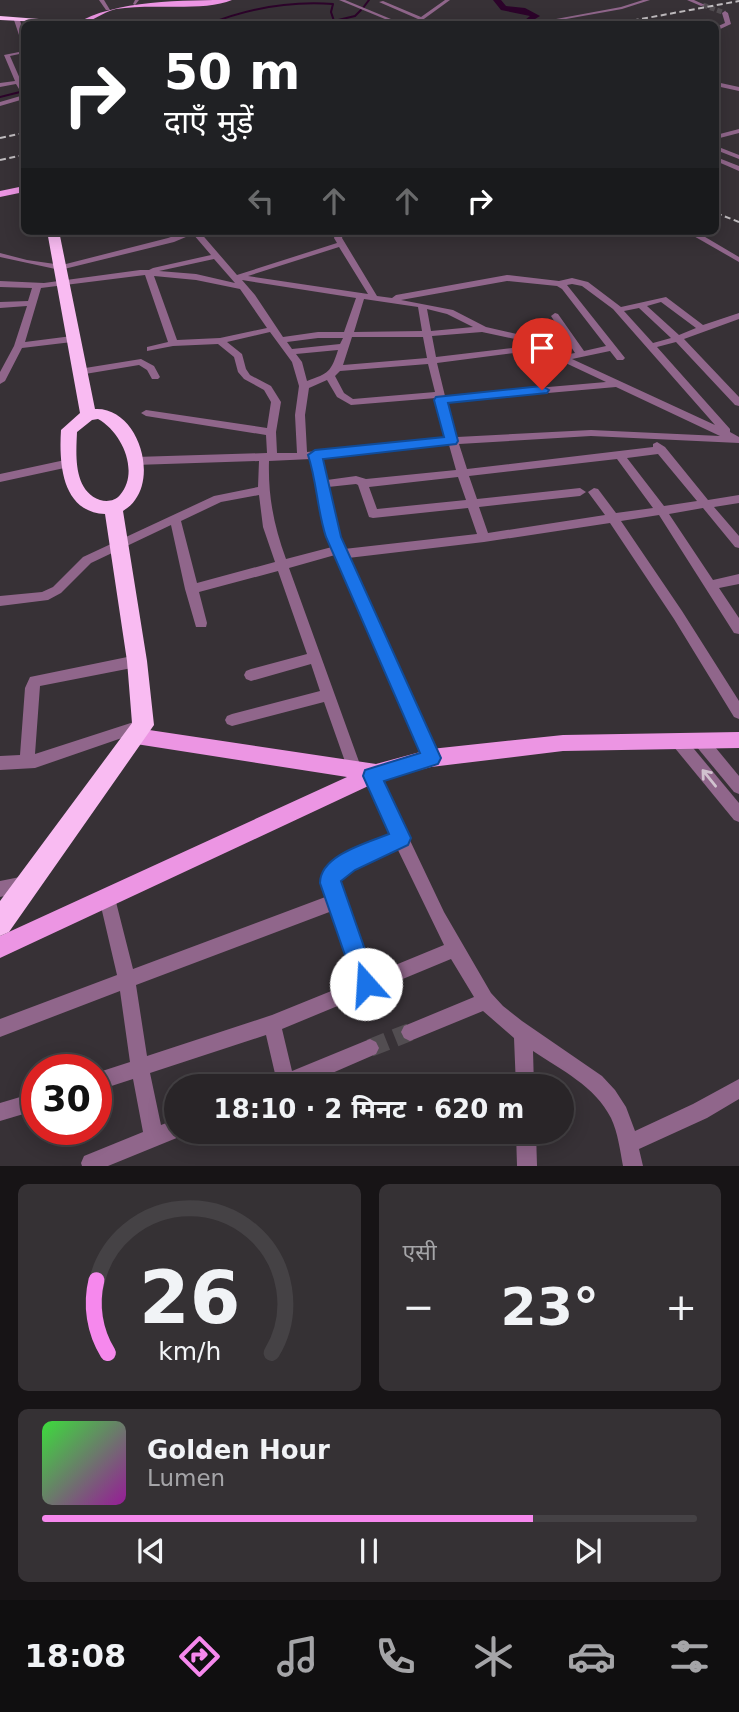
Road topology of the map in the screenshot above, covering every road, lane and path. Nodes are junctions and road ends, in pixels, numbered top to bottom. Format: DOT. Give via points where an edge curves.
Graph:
graph roads {
  1 [pos="101,0"];
  2 [pos="229,0"];
  3 [pos="341,0"];
  4 [pos="393,0"];
  5 [pos="448,0"];
  6 [pos="648,0"];
  7 [pos="689,0"];
  8 [pos="382,1"];
  9 [pos="136,2"];
  10 [pos="160,2"];
  11 [pos="207,2"];
  12 [pos="427,4"];
  13 [pos="702,5"];
  14 [pos="108,9"];
  15 [pos="372,9"];
  16 [pos="725,13"];
  17 [pos="6,19"];
  18 [pos="422,19"];
  19 [pos="31,21"];
  20 [pos="84,21"];
  21 [pos="393,21"];
  22 [pos="419,21"];
  23 [pos="549,21"];
  24 [pos="719,28"];
  25 [pos="21,37"];
  26 [pos="21,52"];
  27 [pos="4,57"];
  28 [pos="21,69"];
  29 [pos="11,72"];
  30 [pos="0,85"];
  31 [pos="719,85"];
  32 [pos="739,89"];
  33 [pos="21,98"];
  34 [pos="0,104"];
  35 [pos="719,130"];
  36 [pos="739,131"];
  37 [pos="727,134"];
  38 [pos="719,136"];
  39 [pos="719,149"];
  40 [pos="739,157"];
  41 [pos="719,160"];
  42 [pos="739,169"];
  43 [pos="21,190"];
  44 [pos="0,194"];
  45 [pos="53,235"];
  46 [pos="185,235"];
  47 [pos="199,235"];
  48 [pos="339,235"];
  49 [pos="696,235"];
  50 [pos="341,244"];
  51 [pos="0,255"];
  52 [pos="218,256"];
  53 [pos="739,260"];
  54 [pos="59,267"];
  55 [pos="145,273"];
  56 [pos="237,277"];
  57 [pos="63,283"];
  58 [pos="0,284"];
  59 [pos="559,284"];
  60 [pos="37,286"];
  61 [pos="244,287"];
  62 [pos="361,296"];
  63 [pos="374,298"];
  64 [pos="385,300"];
  65 [pos="31,303"];
  66 [pos="640,304"];
  67 [pos="0,305"];
  68 [pos="422,305"];
  69 [pos="618,310"];
  70 [pos="555,316"];
  71 [pos="739,316"];
  72 [pos="700,327"];
  73 [pos="272,329"];
  74 [pos="482,329"];
  75 [pos="348,334"];
  76 [pos="426,334"];
  77 [pos="72,339"];
  78 [pos="280,340"];
  79 [pos="677,340"];
  80 [pos="220,341"];
  81 [pos="173,343"];
  82 [pos="19,346"];
  83 [pos="650,346"];
  84 [pos="342,347"];
  85 [pos="541,347"];
  86 [pos="612,348"];
  87 [pos="150,349"];
  88 [pos="290,352"];
  89 [pos="581,354"];
  90 [pos="562,358"];
  91 [pos="620,358"];
  92 [pos="430,361"];
  93 [pos="79,372"];
  94 [pos="333,372"];
  95 [pos="155,377"];
  96 [pos="0,381"];
  97 [pos="618,383"];
  98 [pos="304,386"];
  99 [pos="440,397"];
  100 [pos="739,402"];
  101 [pos="146,412"];
  102 [pos="88,415"];
  103 [pos="271,432"];
  104 [pos="648,435"];
  105 [pos="736,438"];
  106 [pos="451,441"];
  107 [pos="661,450"];
  108 [pos="309,456"];
  109 [pos="620,456"];
  110 [pos="268,458"];
  111 [pos="135,461"];
  112 [pos="65,464"];
  113 [pos="462,472"];
  114 [pos="0,478"];
  115 [pos="365,483"];
  116 [pos="323,484"];
  117 [pos="264,490"];
  118 [pos="580,492"];
  119 [pos="594,492"];
  120 [pos="739,499"];
  121 [pos="473,505"];
  122 [pos="708,505"];
  123 [pos="113,507"];
  124 [pos="661,510"];
  125 [pos="613,518"];
  126 [pos="174,519"];
  127 [pos="484,538"];
  128 [pos="120,544"];
  129 [pos="739,544"];
  130 [pos="340,552"];
  131 [pos="282,565"];
  132 [pos="739,579"];
  133 [pos="711,585"];
  134 [pos="191,589"];
  135 [pos="0,601"];
  136 [pos="201,623"];
  137 [pos="739,629"];
  138 [pos="314,658"];
  139 [pos="137,661"];
  140 [pos="251,675"];
  141 [pos="328,695"];
  142 [pos="739,713"];
  143 [pos="232,720"];
  144 [pos="140,731"];
  145 [pos="739,740"];
  146 [pos="701,741"];
  147 [pos="680,742"];
  148 [pos="431,758"];
  149 [pos="27,762"];
  150 [pos="0,763"];
  151 [pos="368,773"];
  152 [pos="739,787"];
  153 [pos="739,815"];
  154 [pos="401,838"];
  155 [pos="28,883"];
  156 [pos="0,889"];
  157 [pos="107,898"];
  158 [pos="337,901"];
  159 [pos="0,923"];
  160 [pos="0,947"];
  161 [pos="457,948"];
  162 [pos="127,982"];
  163 [pos="366,984"];
  164 [pos="487,1001"];
  165 [pos="272,1024"];
  166 [pos="0,1028"];
  167 [pos="410,1032"];
  168 [pos="523,1034"];
  169 [pos="370,1048"];
  170 [pos="140,1068"];
  171 [pos="280,1074"];
  172 [pos="308,1074"];
  173 [pos="525,1074"];
  174 [pos="112,1077"];
  175 [pos="739,1088"];
  176 [pos="21,1106"];
  177 [pos="0,1112"];
  178 [pos="164,1134"];
  179 [pos="154,1138"];
  180 [pos="630,1143"];
  181 [pos="526,1144"];
  182 [pos="92,1163"];
  183 [pos="527,1166"];
  184 [pos="633,1166"];
  1 -- 14 [label="street"];
  2 -- 11 [label="main road"];
  3 -- 21 [label="street"];
  4 -- 12 [label="street"];
  5 -- 18 [label="street"];
  6 -- 23 [label="street"];
  7 -- 13 [label="street"];
  8 -- 15 [label="street"];
  8 -- 18 [label="street"];
  9 -- 10 [label="main road"];
  9 -- 14 [label="main road"];
  10 -- 11 [label="main road"];
  14 -- 20 [label="main road"];
  16 -- 24 [label="street" via="728,24"];
  17 -- 19 [label="highway"];
  17 -- 25 [label="street"];
  18 -- 22 [label="street"];
  26 -- 27 [label="street"];
  27 -- 29 [label="street"];
  28 -- 29 [label="street"];
  29 -- 30 [label="street" via="20,85"];
  31 -- 32 [label="street"];
  33 -- 34 [label="street"];
  35 -- 37 [label="street"];
  36 -- 37 [label="street"];
  37 -- 38 [label="street"];
  39 -- 40 [label="street"];
  41 -- 42 [label="street"];
  43 -- 44 [label="main road"];
  45 -- 54 [label="highway"];
  46 -- 54 [label="street"];
  47 -- 52 [label="street"];
  48 -- 50 [label="street"];
  49 -- 53 [label="street"];
  50 -- 56 [label="street"];
  50 -- 63 [label="street"];
  51 -- 54 [label="street"];
  52 -- 55 [label="street"];
  52 -- 56 [label="street"];
  54 -- 57 [label="highway"];
  55 -- 57 [label="street"];
  55 -- 61 [label="street"];
  55 -- 81 [label="street"];
  56 -- 61 [label="street"];
  56 -- 62 [label="street"];
  57 -- 60 [label="street"];
  57 -- 77 [label="highway"];
  58 -- 60 [label="street"];
  59 -- 64 [label="street" via="502,278"];
  59 -- 69 [label="street" via="586,284"];
  59 -- 86 [label="street"];
  60 -- 65 [label="street"];
  61 -- 73 [label="street"];
  62 -- 63 [label="street"];
  62 -- 75 [label="street"];
  63 -- 64 [label="street"];
  64 -- 68 [label="street"];
  65 -- 67 [label="street"];
  65 -- 82 [label="street"];
  66 -- 69 [label="street"];
  66 -- 72 [label="street" via="663,299"];
  66 -- 79 [label="street"];
  68 -- 74 [label="street" via="450,312"];
  68 -- 76 [label="street"];
  69 -- 83 [label="street"];
  70 -- 89 [label="street"];
  71 -- 72 [label="street"];
  72 -- 79 [label="street"];
  73 -- 78 [label="street"];
  73 -- 80 [label="street"];
  74 -- 76 [label="street"];
  74 -- 85 [label="street"];
  75 -- 76 [label="street"];
  75 -- 78 [label="street"];
  75 -- 84 [label="street"];
  76 -- 92 [label="street"];
  77 -- 82 [label="street"];
  77 -- 93 [label="highway"];
  78 -- 88 [label="street"];
  79 -- 83 [label="street"];
  79 -- 100 [label="street"];
  80 -- 81 [label="street"];
  80 -- 103 [label="street" via="239,356 247,377 273,394 276,412"];
  81 -- 87 [label="street"];
  82 -- 96 [label="street"];
  83 -- 105 [label="street"];
  84 -- 88 [label="street"];
  84 -- 94 [label="street"];
  85 -- 90 [label="street"];
  85 -- 92 [label="street"];
  86 -- 89 [label="street"];
  86 -- 91 [label="street"];
  88 -- 98 [label="street"];
  89 -- 90 [label="street"];
  90 -- 97 [label="street"];
  92 -- 94 [label="street"];
  92 -- 99 [label="street"];
  93 -- 95 [label="street" via="141,362"];
  93 -- 102 [label="highway"];
  94 -- 98 [label="street"];
  94 -- 99 [label="street" via="341,395 351,402"];
  97 -- 99 [label="street"];
  97 -- 105 [label="street"];
  98 -- 108 [label="street" via="300,415"];
  99 -- 106 [label="street"];
  101 -- 103 [label="street"];
  102 -- 111 [label="highway" via="100,414 118,424"];
  102 -- 112 [label="highway" via="69,430"];
  103 -- 110 [label="street"];
  104 -- 105 [label="street"];
  104 -- 106 [label="street" via="591,433"];
  104 -- 107 [label="street"];
  106 -- 108 [label="street"];
  106 -- 113 [label="street"];
  107 -- 109 [label="street"];
  107 -- 122 [label="street"];
  108 -- 110 [label="street"];
  108 -- 116 [label="street"];
  109 -- 113 [label="street"];
  109 -- 124 [label="street"];
  110 -- 111 [label="street"];
  110 -- 117 [label="street"];
  111 -- 123 [label="highway" via="134,491"];
  112 -- 114 [label="street"];
  112 -- 123 [label="highway" via="75,490 85,500 96,507"];
  113 -- 115 [label="street"];
  113 -- 121 [label="street"];
  115 -- 116 [label="street"];
  115 -- 121 [label="street" via="373,514"];
  116 -- 130 [label="street" via="328,520"];
  117 -- 126 [label="street" via="218,499"];
  117 -- 131 [label="street" via="269,527"];
  118 -- 121 [label="street"];
  119 -- 125 [label="street"];
  120 -- 122 [label="street"];
  121 -- 127 [label="street"];
  122 -- 124 [label="street"];
  122 -- 129 [label="street"];
  123 -- 128 [label="highway"];
  124 -- 125 [label="street"];
  124 -- 133 [label="street"];
  125 -- 127 [label="street"];
  125 -- 142 [label="street"];
  126 -- 128 [label="street"];
  126 -- 134 [label="street"];
  127 -- 130 [label="street"];
  128 -- 135 [label="street" via="87,560 44,597"];
  128 -- 139 [label="highway"];
  130 -- 131 [label="street"];
  130 -- 148 [label="street"];
  131 -- 134 [label="street"];
  131 -- 138 [label="street"];
  132 -- 133 [label="street"];
  133 -- 137 [label="street"];
  134 -- 136 [label="street"];
  138 -- 140 [label="street"];
  138 -- 141 [label="street"];
  139 -- 144 [label="highway"];
  139 -- 149 [label="street" via="35,681"];
  141 -- 143 [label="street"];
  141 -- 151 [label="street"];
  144 -- 149 [label="street"];
  144 -- 151 [label="main road"];
  144 -- 155 [label="highway"];
  145 -- 146 [label="main road"];
  146 -- 147 [label="main road"];
  146 -- 152 [label="street"];
  147 -- 148 [label="main road" via="563,743"];
  153 -- 147 [label="street, one-way"];
  148 -- 151 [label="main road"];
  149 -- 150 [label="street"];
  151 -- 154 [label="street"];
  151 -- 157 [label="main road"];
  154 -- 158 [label="street" via="336,869 331,883"];
  154 -- 161 [label="street"];
  155 -- 156 [label="street"];
  155 -- 159 [label="highway"];
  157 -- 160 [label="main road"];
  157 -- 162 [label="street"];
  158 -- 162 [label="street"];
  158 -- 163 [label="street"];
  161 -- 163 [label="street"];
  161 -- 164 [label="street"];
  162 -- 166 [label="street"];
  162 -- 170 [label="street"];
  163 -- 165 [label="street"];
  164 -- 167 [label="street"];
  164 -- 168 [label="street"];
  165 -- 170 [label="street"];
  165 -- 171 [label="street"];
  168 -- 173 [label="street"];
  168 -- 180 [label="street" via="603,1087 624,1121"];
  169 -- 172 [label="street"];
  170 -- 174 [label="street"];
  170 -- 179 [label="street"];
  175 -- 180 [label="street"];
  176 -- 177 [label="street"];
  178 -- 179 [label="street"];
  179 -- 182 [label="street"];
  180 -- 184 [label="street"];
  181 -- 183 [label="street"];
}
